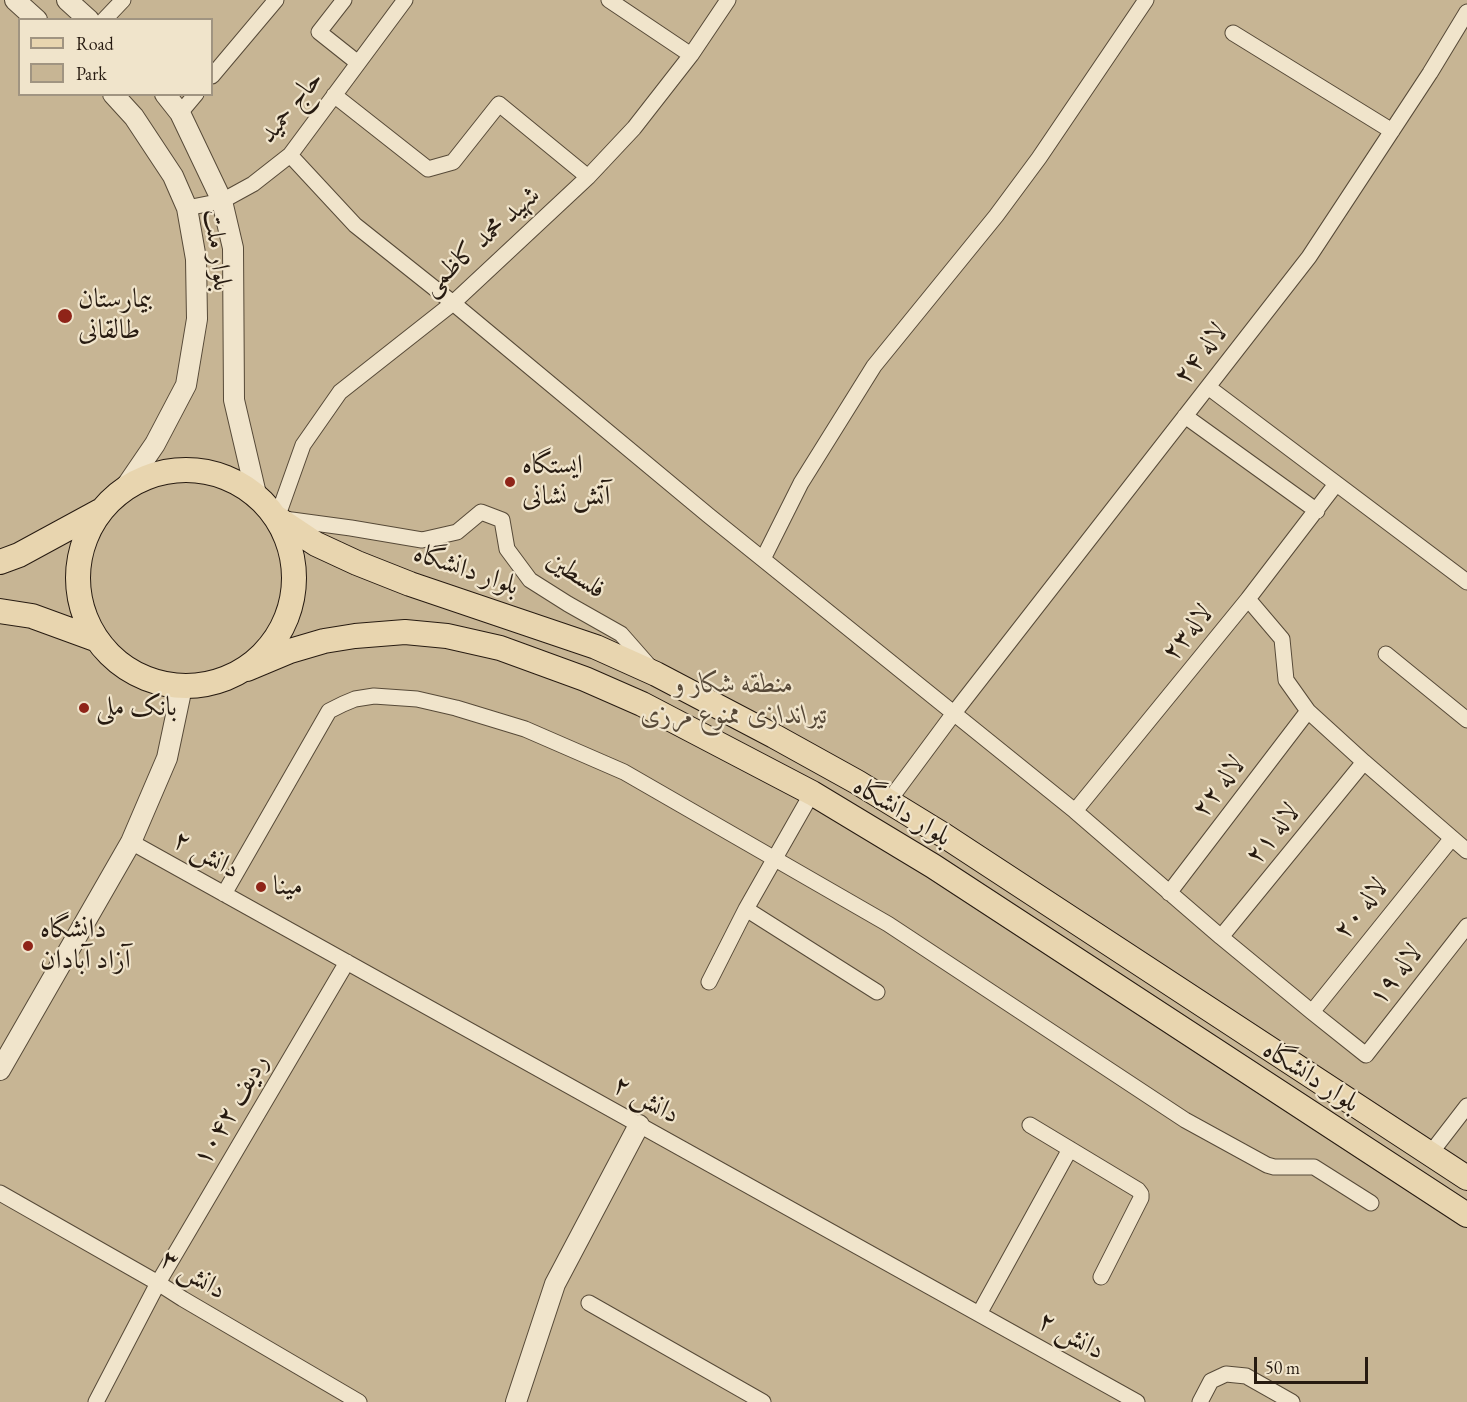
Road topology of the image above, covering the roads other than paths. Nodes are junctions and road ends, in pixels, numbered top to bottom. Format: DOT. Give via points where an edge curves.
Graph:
graph roads {
  1 [pos="15,0"];
  2 [pos="68,0"];
  3 [pos="123,0"];
  4 [pos="276,0"];
  5 [pos="344,0"];
  6 [pos="405,0"];
  7 [pos="609,0"];
  8 [pos="728,0"];
  9 [pos="1146,0"];
  10 [pos="1467,12"];
  11 [pos="36,18"];
  12 [pos="87,18"];
  13 [pos="106,18"];
  14 [pos="1233,33"];
  15 [pos="691,55"];
  16 [pos="358,63"];
  17 [pos="213,75"];
  18 [pos="115,96"];
  19 [pos="167,96"];
  20 [pos="194,96"];
  21 [pos="334,96"];
  22 [pos="180,113"];
  23 [pos="1392,131"];
  24 [pos="290,155"];
  25 [pos="588,177"];
  26 [pos="222,201"];
  27 [pos="187,208"];
  28 [pos="453,303"];
  29 [pos="1208,387"];
  30 [pos="1185,416"];
  31 [pos="1336,484"];
  32 [pos="125,488"];
  33 [pos="256,494"];
  34 [pos="100,511"];
  35 [pos="1317,511"];
  36 [pos="277,518"];
  37 [pos="763,559"];
  38 [pos="0,562"];
  39 [pos="1467,582"];
  40 [pos="1248,599"];
  41 [pos="0,611"];
  42 [pos="95,639"];
  43 [pos="1386,654"];
  44 [pos="247,669"];
  45 [pos="656,674"];
  46 [pos="182,687"];
  47 [pos="1308,711"];
  48 [pos="954,713"];
  49 [pos="1467,720"];
  50 [pos="1364,762"];
  51 [pos="812,793"];
  52 [pos="888,802"];
  53 [pos="1075,811"];
  54 [pos="1452,838"];
  55 [pos="131,842"];
  56 [pos="1467,851"];
  57 [pos="774,859"];
  58 [pos="1169,893"];
  59 [pos="224,894"];
  60 [pos="746,909"];
  61 [pos="1467,926"];
  62 [pos="1221,938"];
  63 [pos="347,962"];
  64 [pos="709,982"];
  65 [pos="877,992"];
  66 [pos="1312,1012"];
  67 [pos="0,1070"];
  68 [pos="1467,1106"];
  69 [pos="639,1125"];
  70 [pos="1030,1125"];
  71 [pos="1070,1149"];
  72 [pos="1430,1154"];
  73 [pos="1467,1178"];
  74 [pos="0,1193"];
  75 [pos="1371,1203"];
  76 [pos="1467,1215"];
  77 [pos="1101,1277"];
  78 [pos="158,1283"];
  79 [pos="589,1304"];
  80 [pos="979,1314"];
  81 [pos="96,1402"];
  82 [pos="359,1402"];
  83 [pos="516,1402"];
  84 [pos="763,1402"];
  85 [pos="1137,1402"];
  86 [pos="1200,1402"];
  87 [pos="1292,1402"];
  1 -- 11 [label="street"];
  2 -- 12 [label="street"];
  3 -- 13 [label="street"];
  4 -- 17 [label="street"];
  5 -- 16 [label="street" via="319,32"];
  6 -- 16 [label="street, حاج حمید"];
  7 -- 15 [label="street"];
  8 -- 15 [label="street, شهید محمد کاظمی"];
  9 -- 37 [label="street" via="996,216 874,366 801,483"];
  10 -- 23 [label="street, لاله ۲۴"];
  14 -- 23 [label="street"];
  15 -- 25 [label="street, شهید محمد کاظمی" via="634,128"];
  16 -- 21 [label="street, حاج حمید"];
  18 -- 27 [label="street, بلوار ملت" via="134,117 173,176"];
  19 -- 22 [label="street, بلوار ملت"];
  20 -- 22 [label="street"];
  21 -- 24 [label="street, حاج حمید"];
  21 -- 25 [label="street" via="428,169 453,162 499,104"];
  22 -- 26 [label="street, بلوار ملت"];
  23 -- 29 [label="street, لاله ۲۴" via="1309,257"];
  24 -- 26 [label="street, حاج حمید" via="253,184"];
  24 -- 28 [label="street" via="355,225"];
  25 -- 28 [label="street, شهید محمد کاظمی"];
  26 -- 27 [label="street, حاج حمید"];
  26 -- 33 [label="street, بلوار ملت" via="232,248 234,400"];
  27 -- 32 [label="street, بلوار ملت" via="196,259 197,319 186,385 155,444"];
  28 -- 36 [label="street, شهید محمد کاظمی" via="340,392 303,445"];
  28 -- 37 [label="street"];
  29 -- 30 [label="street, لاله ۲۴"];
  29 -- 31 [label="street"];
  30 -- 35 [label="street"];
  30 -- 48 [label="street, لاله ۲۴"];
  31 -- 35 [label="street, لاله۲۳"];
  31 -- 39 [label="street"];
  32 -- 33 [label="main road" via="156,474 190,470 224,476"];
  32 -- 34 [label="main road"];
  33 -- 36 [label="main road"];
  34 -- 38 [label="main road"];
  34 -- 42 [label="main road" via="83,541 77,574 81,608"];
  35 -- 40 [label="street, لاله۲۳"];
  36 -- 44 [label="main road" via="291,549 296,583 289,616 272,646"];
  36 -- 45 [label="main road, بلوار دانشگاه" via="316,544 357,563 596,647"];
  36 -- 45 [label="street, فلسطین" via="422,540 457,532 481,512 502,520 507,549 530,580 621,634"];
  37 -- 48 [label="street"];
  40 -- 47 [label="street" via="1282,639 1286,680"];
  40 -- 53 [label="street, لاله۲۳"];
  41 -- 42 [label="main road" via="32,616"];
  42 -- 46 [label="main road, بلوار دانشگاه" via="118,664 148,681"];
  43 -- 49 [label="street"];
  44 -- 46 [label="main road, بلوار دانشگاه" via="216,683"];
  44 -- 51 [label="main road, بلوار دانشگاه" via="324,641 405,632 447,636 500,648 585,679 642,704"];
  45 -- 52 [label="main road, بلوار دانشگاه" via="774,735"];
  46 -- 55 [label="street" via="167,758"];
  47 -- 50 [label="street"];
  47 -- 58 [label="street, لاله ۲۲"];
  48 -- 52 [label="street, لاله ۲۴"];
  48 -- 53 [label="street"];
  50 -- 54 [label="street"];
  50 -- 62 [label="street, لاله ۲۱"];
  51 -- 57 [label="street"];
  51 -- 76 [label="main road, بلوار دانشگاه" via="933,866"];
  52 -- 72 [label="main road, بلوار دانشگاه"];
  53 -- 58 [label="street"];
  54 -- 56 [label="street"];
  54 -- 66 [label="street, لاله ۲۰"];
  55 -- 59 [label="street, دانش ۲"];
  55 -- 67 [label="street"];
  57 -- 59 [label="street" via="624,772 525,729 417,699 374,696 355,699 329,711"];
  57 -- 60 [label="street"];
  57 -- 75 [label="street" via="888,924 1185,1120 1267,1165 1314,1167"];
  58 -- 62 [label="street"];
  59 -- 63 [label="street, دانش ۲"];
  60 -- 64 [label="street"];
  60 -- 65 [label="street"];
  61 -- 66 [label="street, لاله ۱۹" via="1366,1055"];
  62 -- 66 [label="street"];
  63 -- 69 [label="street, دانش ۲"];
  63 -- 78 [label="street, ردیف ۱۰۴۲"];
  68 -- 72 [label="street"];
  69 -- 80 [label="street, دانش ۲"];
  69 -- 83 [label="street" via="555,1284"];
  70 -- 71 [label="street"];
  71 -- 77 [label="street" via="1141,1194"];
  71 -- 80 [label="street"];
  72 -- 73 [label="main road, بلوار دانشگاه"];
  74 -- 78 [label="street, دانش ۳"];
  78 -- 81 [label="street, ردیف ۱۰۴۲"];
  78 -- 82 [label="street, دانش ۳"];
  79 -- 84 [label="street"];
  80 -- 85 [label="street, دانش ۲"];
  86 -- 87 [label="street" via="1210,1381 1226,1374 1246,1376"];
}
